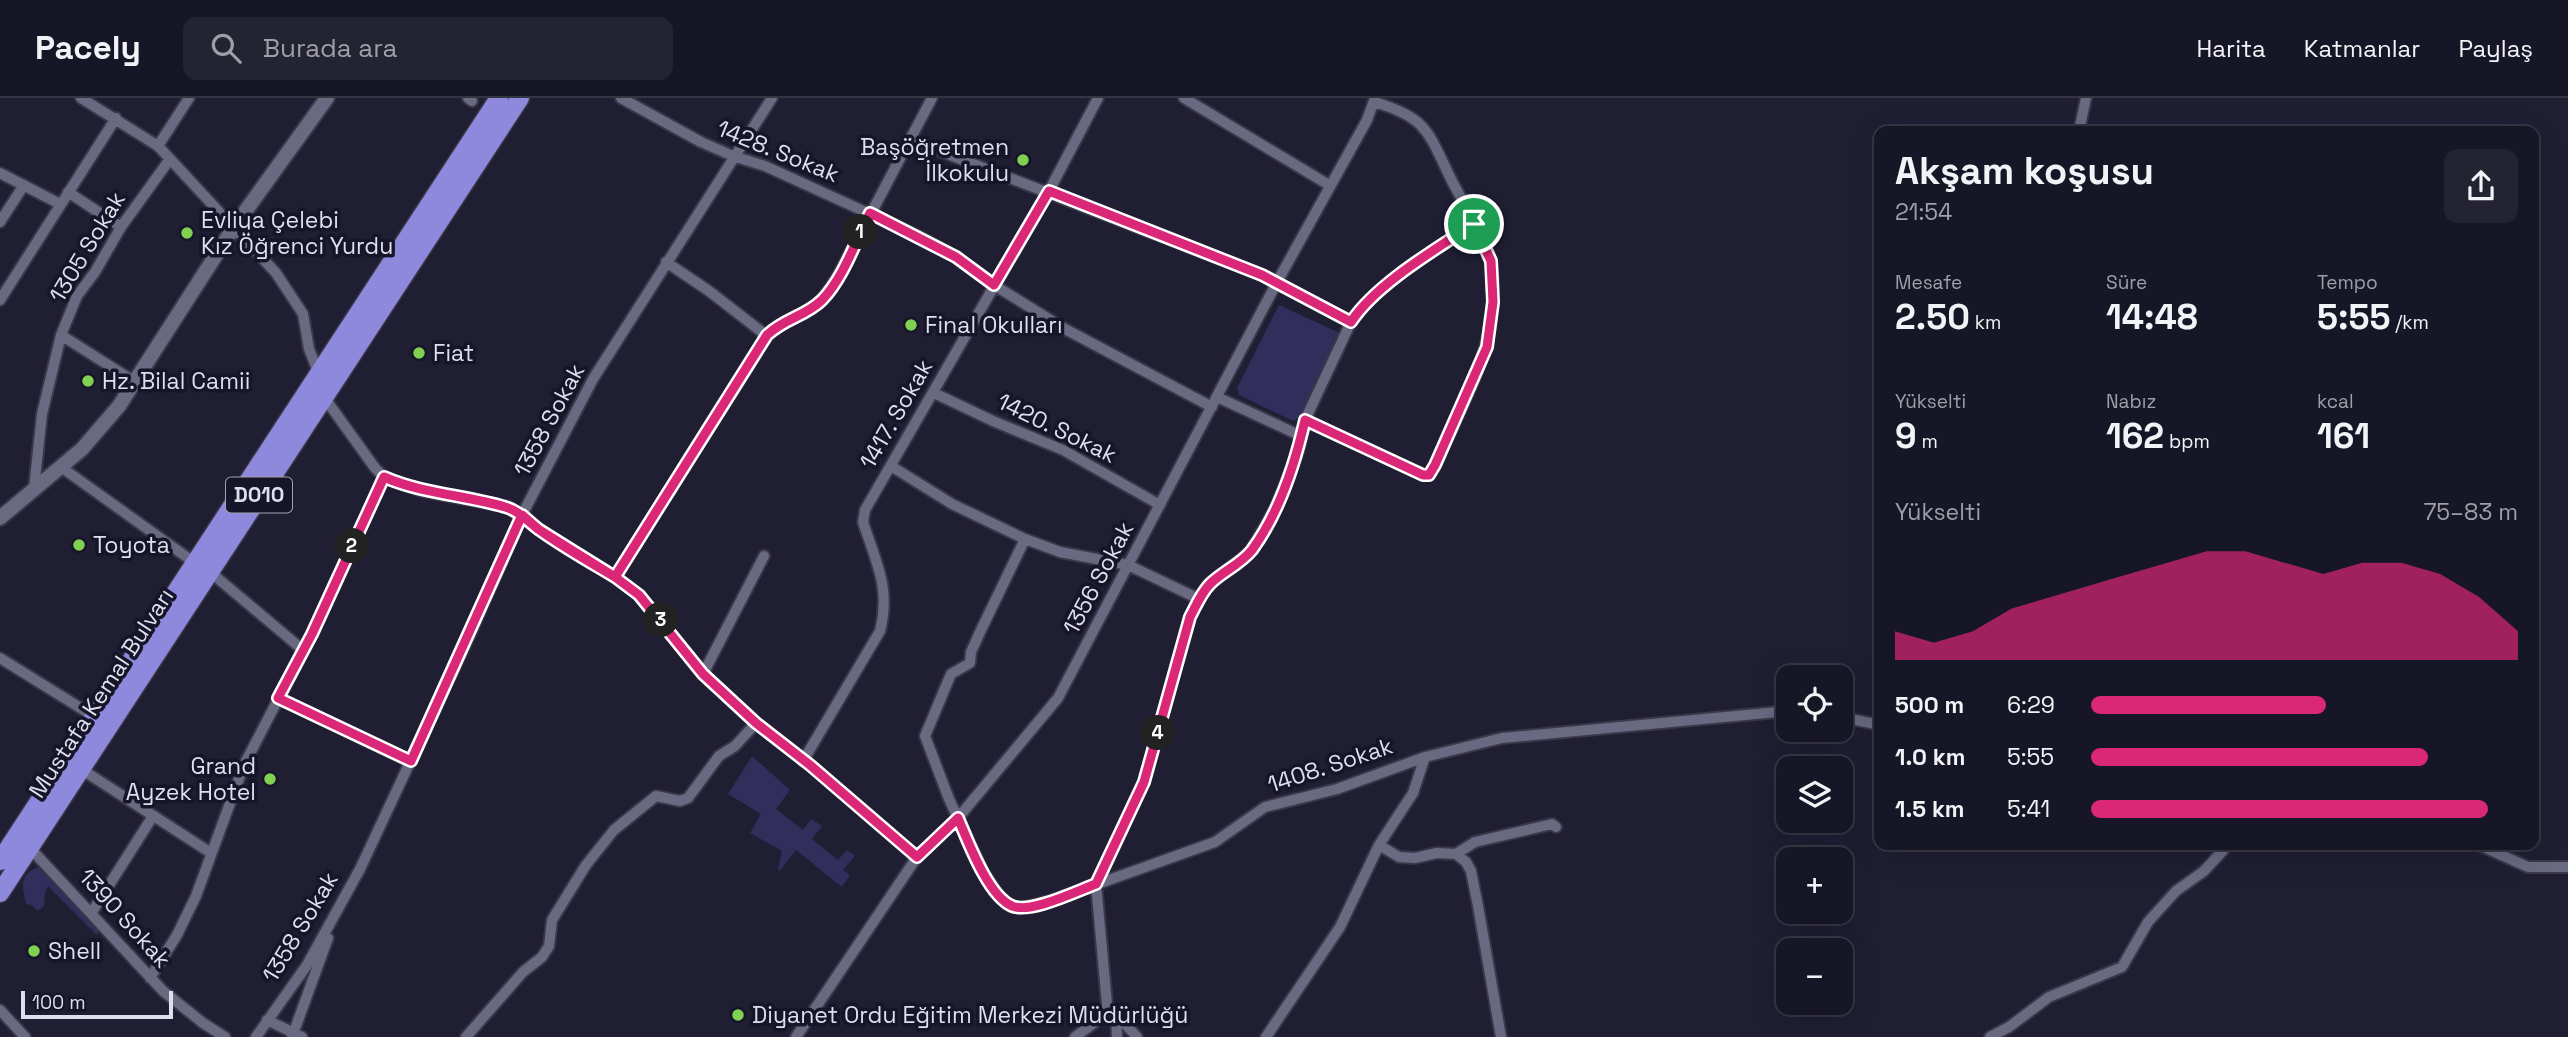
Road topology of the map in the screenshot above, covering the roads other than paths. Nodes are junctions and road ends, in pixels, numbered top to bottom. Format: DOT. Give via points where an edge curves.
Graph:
graph roads {
  1 [pos="81,98"];
  2 [pos="189,98"];
  3 [pos="327,98"];
  4 [pos="499,98"];
  5 [pos="520,98"];
  6 [pos="621,98"];
  7 [pos="772,98"];
  8 [pos="932,98"];
  9 [pos="1098,98"];
  10 [pos="1184,98"];
  11 [pos="2086,98"];
  12 [pos="1374,100"];
  13 [pos="116,118"];
  14 [pos="2080,126"];
  15 [pos="911,139"];
  16 [pos="158,146"];
  17 [pos="733,156"];
  18 [pos="170,159"];
  19 [pos="0,173"];
  20 [pos="24,185"];
  21 [pos="1329,185"];
  22 [pos="1049,191"];
  23 [pos="68,192"];
  24 [pos="60,204"];
  25 [pos="870,213"];
  26 [pos="0,222"];
  27 [pos="1474,224"];
  28 [pos="121,227"];
  29 [pos="234,228"];
  30 [pos="666,262"];
  31 [pos="1276,284"];
  32 [pos="994,285"];
  33 [pos="0,300"];
  34 [pos="1351,322"];
  35 [pos="61,335"];
  36 [pos="767,335"];
  37 [pos="319,374"];
  38 [pos="135,382"];
  39 [pos="934,393"];
  40 [pos="324,397"];
  41 [pos="1214,402"];
  42 [pos="1305,420"];
  43 [pos="1301,436"];
  44 [pos="891,466"];
  45 [pos="61,467"];
  46 [pos="384,477"];
  47 [pos="34,488"];
  48 [pos="1160,505"];
  49 [pos="522,515"];
  50 [pos="0,516"];
  51 [pos="1025,539"];
  52 [pos="764,556"];
  53 [pos="1128,565"];
  54 [pos="202,567"];
  55 [pos="615,577"];
  56 [pos="1199,599"];
  57 [pos="303,650"];
  58 [pos="0,658"];
  59 [pos="703,674"];
  60 [pos="278,698"];
  61 [pos="1776,712"];
  62 [pos="95,717"];
  63 [pos="1853,719"];
  64 [pos="756,723"];
  65 [pos="1874,724"];
  66 [pos="1425,757"];
  67 [pos="411,761"];
  68 [pos="803,761"];
  69 [pos="81,769"];
  70 [pos="153,816"];
  71 [pos="958,818"];
  72 [pos="1556,827"];
  73 [pos="1380,845"];
  74 [pos="30,848"];
  75 [pos="2223,850"];
  76 [pos="2490,850"];
  77 [pos="211,853"];
  78 [pos="1455,853"];
  79 [pos="917,857"];
  80 [pos="0,861"];
  81 [pos="2568,867"];
  82 [pos="1096,884"];
  83 [pos="0,893"];
  84 [pos="92,912"];
  85 [pos="337,914"];
  86 [pos="150,978"];
  87 [pos="1107,1004"];
  88 [pos="0,1010"];
  89 [pos="1116,1014"];
  90 [pos="267,1020"];
  91 [pos="296,1036"];
  92 [pos="25,1037"];
  93 [pos="225,1037"];
  94 [pos="256,1037"];
  95 [pos="466,1037"];
  96 [pos="796,1037"];
  97 [pos="1076,1037"];
  98 [pos="1117,1037"];
  99 [pos="1137,1037"];
  100 [pos="1266,1037"];
  101 [pos="1501,1037"];
  102 [pos="1990,1037"];
  1 -- 13 [label="street"];
  2 -- 16 [label="street"];
  3 -- 29 [label="street"];
  4 -- 37 [label="highway, Mustafa Kemal Bulvarı / D010"];
  5 -- 40 [label="highway, Mustafa Kemal Bulvarı / D010"];
  6 -- 17 [label="street, 1428. Sokak"];
  7 -- 17 [label="street, 1358 Sokak"];
  8 -- 15 [label="street"];
  9 -- 22 [label="street, 1417. Sokak"];
  10 -- 21 [label="street"];
  11 -- 14 [label="street"];
  12 -- 21 [label="street, 1356 Sokak"];
  12 -- 27 [label="street" via="1410,116 1426,129"];
  13 -- 16 [label="street"];
  13 -- 23 [label="street"];
  15 -- 22 [label="street"];
  15 -- 25 [label="street"];
  16 -- 18 [label="street"];
  17 -- 25 [label="street, 1428. Sokak"];
  17 -- 30 [label="street, 1358 Sokak"];
  18 -- 28 [label="street, 1305 Sokak"];
  18 -- 29 [label="street"];
  19 -- 20 [label="street"];
  20 -- 24 [label="street"];
  20 -- 26 [label="street"];
  21 -- 31 [label="street, 1356 Sokak"];
  22 -- 31 [label="street"];
  22 -- 32 [label="street, 1417. Sokak"];
  23 -- 24 [label="street"];
  23 -- 28 [label="street"];
  24 -- 33 [label="street"];
  25 -- 32 [label="street, 1428. Sokak" via="956,257"];
  25 -- 36 [label="street" via="822,299"];
  27 -- 34 [label="street" via="1374,296"];
  27 -- 42 [label="street" via="1491,261 1493,302 1487,347 1429,475"];
  28 -- 35 [label="street, 1305 Sokak" via="77,296"];
  29 -- 37 [label="street" via="276,273 303,314"];
  29 -- 38 [label="street"];
  30 -- 36 [label="street"];
  30 -- 49 [label="street, 1358 Sokak" via="593,379"];
  31 -- 34 [label="street"];
  31 -- 41 [label="street, 1356 Sokak"];
  32 -- 39 [label="street, 1417. Sokak"];
  32 -- 41 [label="street, 1428. Sokak" via="1065,330"];
  34 -- 42 [label="street"];
  35 -- 38 [label="street"];
  35 -- 47 [label="street, 1305 Sokak" via="42,414"];
  36 -- 55 [label="street"];
  37 -- 54 [label="highway, Mustafa Kemal Bulvarı / D010"];
  38 -- 45 [label="street" via="82,449"];
  39 -- 44 [label="street, 1417. Sokak"];
  39 -- 48 [label="street, 1420. Sokak" via="1063,450"];
  40 -- 46 [label="street"];
  40 -- 54 [label="highway, Mustafa Kemal Bulvarı / D010"];
  41 -- 43 [label="street, 1428. Sokak"];
  41 -- 48 [label="street, 1356 Sokak"];
  42 -- 43 [label="street"];
  43 -- 56 [label="street" via="1275,509 1250,552 1209,584"];
  44 -- 51 [label="street" via="952,504"];
  44 -- 68 [label="street, 1417. Sokak" via="865,510 863,522 886,594 880,631"];
  45 -- 47 [label="street"];
  45 -- 54 [label="street"];
  46 -- 49 [label="street" via="422,491 508,507"];
  46 -- 57 [label="street"];
  47 -- 50 [label="street"];
  48 -- 53 [label="street, 1356 Sokak"];
  49 -- 55 [label="street"];
  49 -- 67 [label="street, 1358 Sokak"];
  51 -- 53 [label="street" via="1060,552"];
  51 -- 71 [label="street, 1408. Sokak" via="971,652 970,663 951,674 925,736"];
  52 -- 59 [label="street"];
  53 -- 56 [label="street"];
  53 -- 71 [label="street, 1356 Sokak" via="1058,698"];
  54 -- 57 [label="street"];
  54 -- 62 [label="highway, Mustafa Kemal Bulvarı / D010"];
  54 -- 69 [label="highway, Mustafa Kemal Bulvarı / D010"];
  55 -- 59 [label="street" via="645,601"];
  56 -- 82 [label="street" via="1144,782"];
  57 -- 60 [label="street"];
  58 -- 62 [label="street"];
  59 -- 64 [label="street"];
  60 -- 67 [label="street"];
  60 -- 77 [label="street" via="244,765"];
  61 -- 66 [label="street, 1408. Sokak" via="1502,738"];
  62 -- 80 [label="highway, Mustafa Kemal Bulvarı / D010"];
  63 -- 65 [label="street"];
  64 -- 68 [label="street"];
  64 -- 95 [label="street" via="719,756 688,798 656,796 614,830 552,920 549,946 542,957"];
  66 -- 73 [label="street" via="1413,793"];
  66 -- 82 [label="street, 1408. Sokak" via="1337,789 1265,807 1214,842"];
  67 -- 85 [label="street, 1358 Sokak"];
  68 -- 79 [label="street"];
  69 -- 70 [label="street"];
  69 -- 74 [label="highway, Mustafa Kemal Bulvarı / D010"];
  70 -- 77 [label="street"];
  70 -- 84 [label="street"];
  71 -- 79 [label="street, 1356 Sokak"];
  71 -- 82 [label="street, 1408. Sokak" via="984,874 1010,906 1050,901"];
  72 -- 78 [label="street" via="1552,824 1475,842"];
  73 -- 78 [label="street" via="1399,857"];
  73 -- 100 [label="street" via="1340,927"];
  74 -- 83 [label="highway, Mustafa Kemal Bulvarı / D010"];
  74 -- 84 [label="street, 1390 Sokak"];
  75 -- 102 [label="street" via="2148,922 2122,967 2049,997"];
  76 -- 81 [label="street" via="2528,867"];
  77 -- 86 [label="street" via="177,935"];
  78 -- 101 [label="street" via="1471,871"];
  79 -- 96 [label="street, 1356 Sokak"];
  82 -- 87 [label="street"];
  84 -- 86 [label="street, 1390 Sokak"];
  85 -- 90 [label="street, 1358 Sokak"];
  85 -- 91 [label="street"];
  86 -- 93 [label="street, 1390 Sokak"];
  87 -- 89 [label="street"];
  87 -- 97 [label="street" via="1102,1017"];
  88 -- 92 [label="street"];
  89 -- 98 [label="street"];
  89 -- 99 [label="street"];
  90 -- 91 [label="street"];
  90 -- 94 [label="street, 1358 Sokak"];
}
